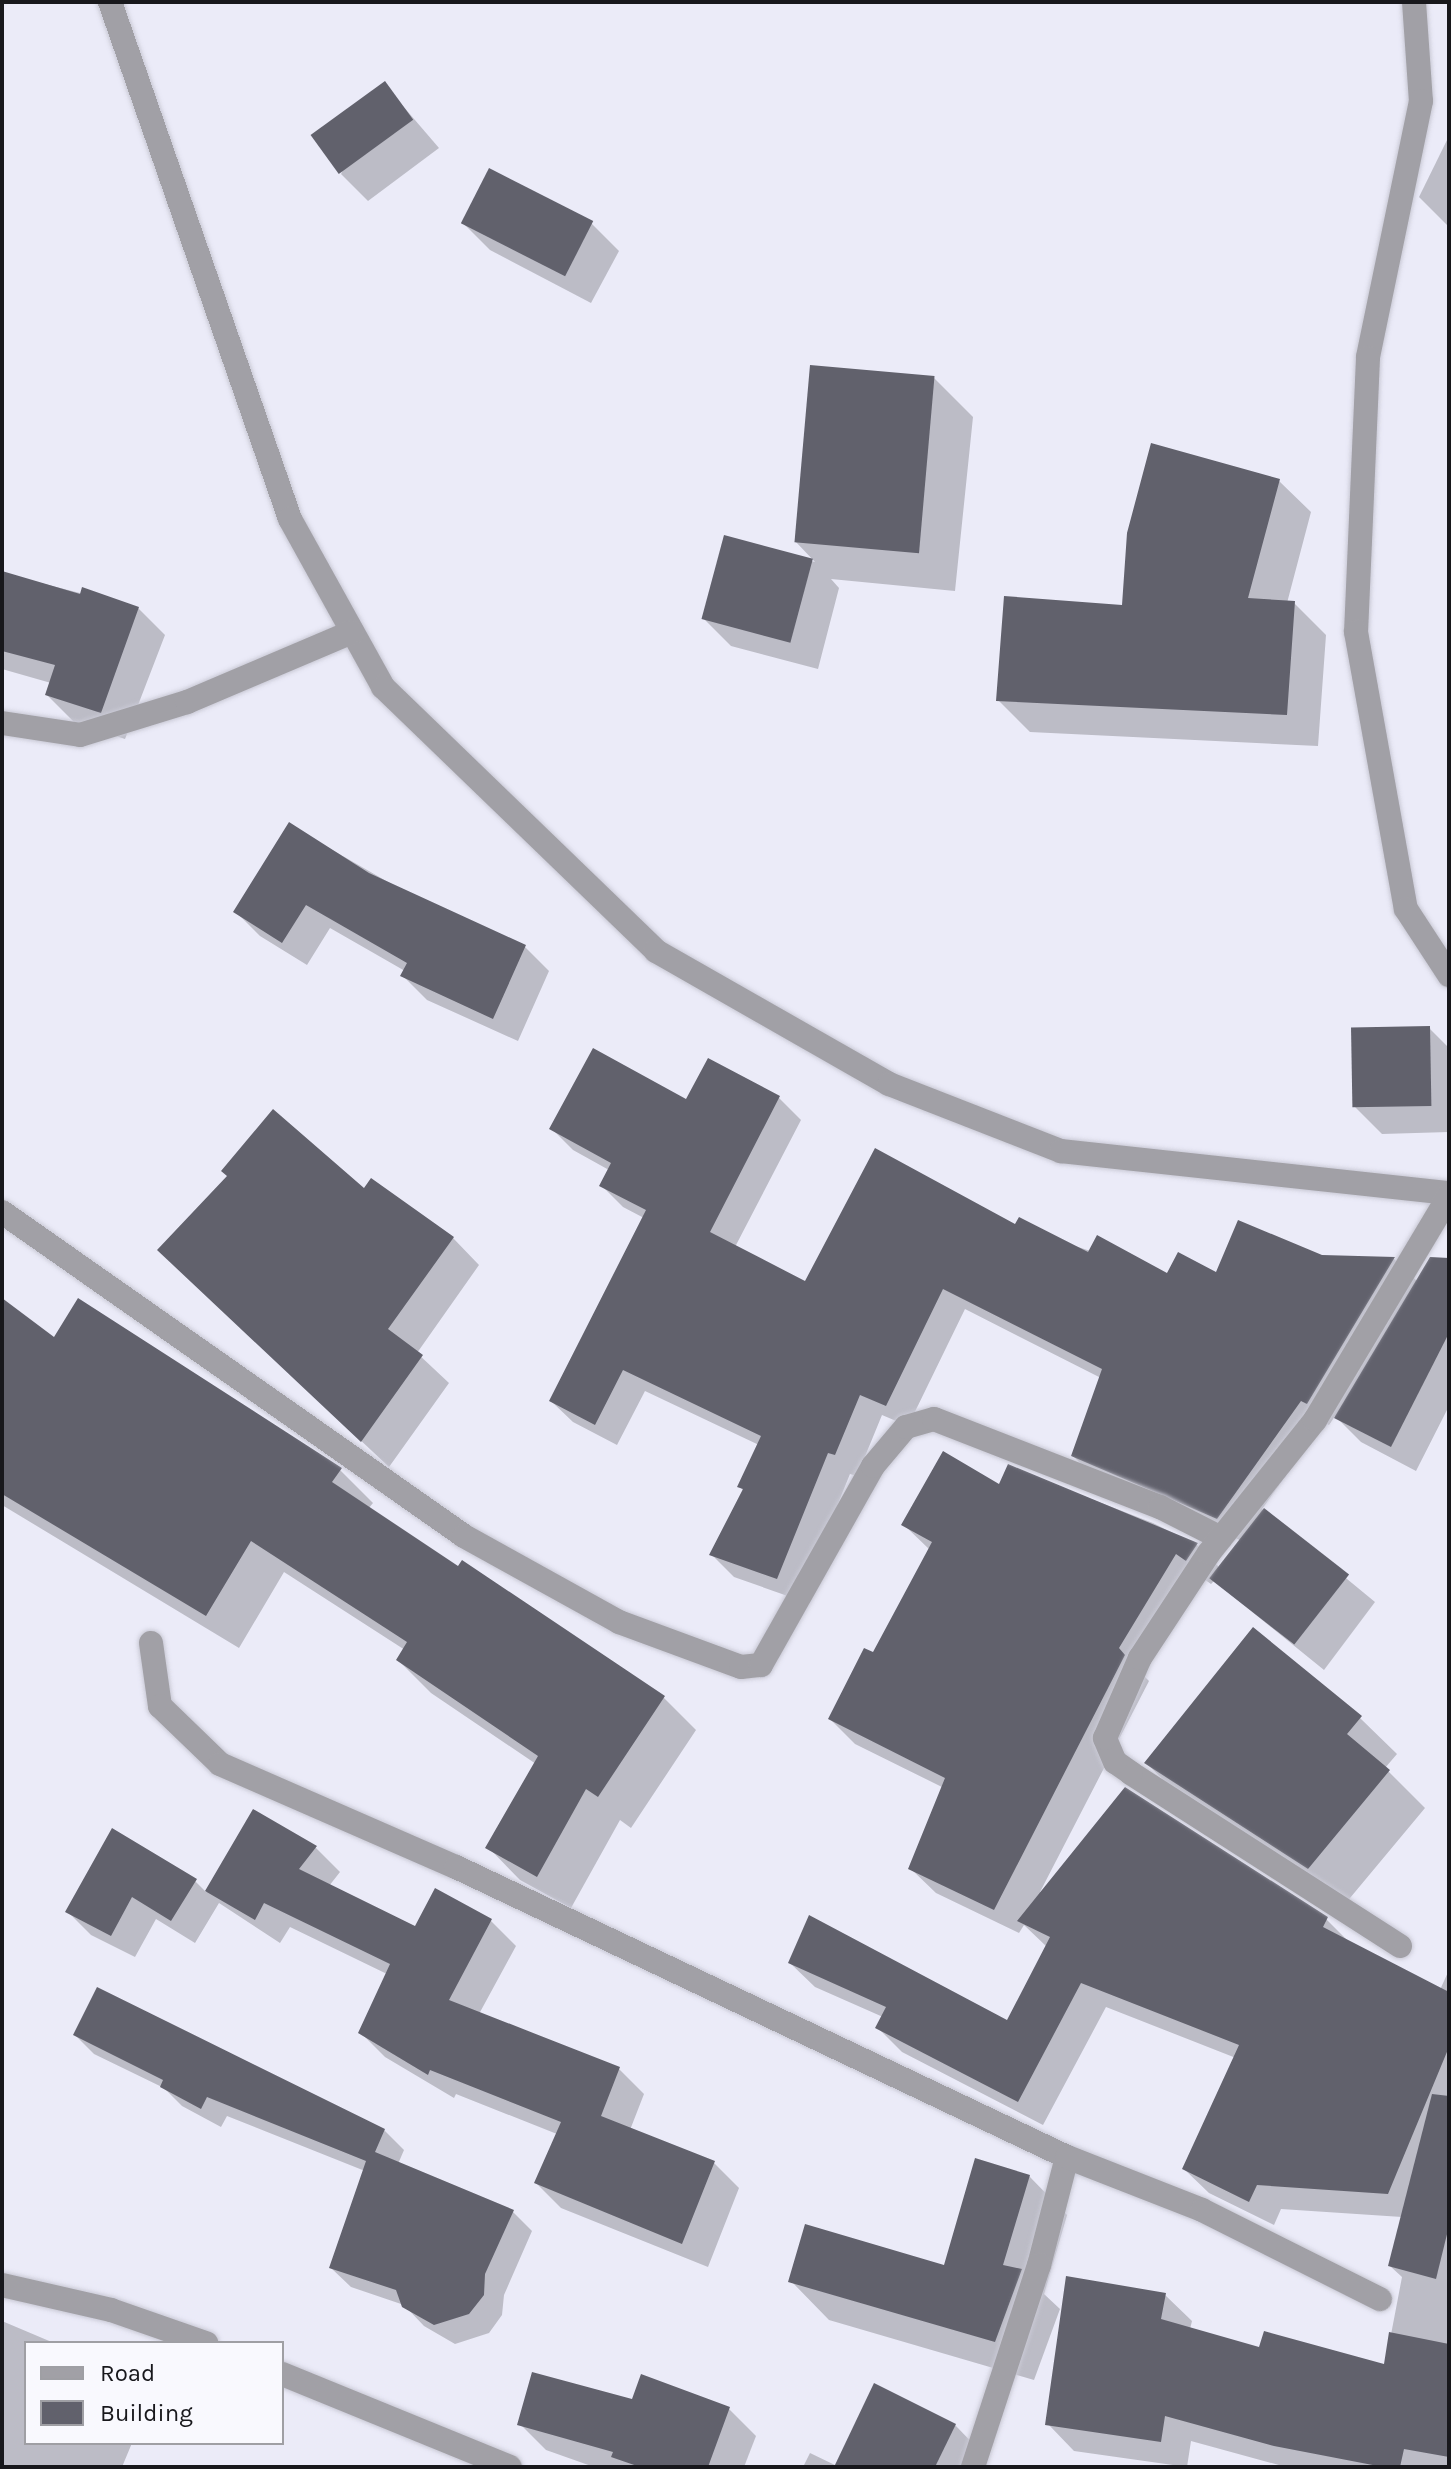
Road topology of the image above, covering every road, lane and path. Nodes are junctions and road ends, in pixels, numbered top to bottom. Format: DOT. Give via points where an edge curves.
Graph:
graph roads {
  1 [pos="110,2"];
  2 [pos="1414,2"];
  3 [pos="352,632"];
  4 [pos="2,723"];
  5 [pos="1449,975"];
  6 [pos="1449,1195"];
  7 [pos="2,1212"];
  8 [pos="1221,1538"];
  9 [pos="151,1643"];
  10 [pos="1400,1946"];
  11 [pos="1067,2157"];
  12 [pos="2,2285"];
  13 [pos="1380,2299"];
  14 [pos="200,2341"];
  15 [pos="284,2375"];
  16 [pos="510,2467"];
  17 [pos="973,2467"];
  1 -- 3 [label="street" via="290,519"];
  2 -- 5 [label="street" via="1421,101 1368,358 1356,632 1406,909"];
  3 -- 4 [label="street" via="187,702 80,735"];
  3 -- 6 [label="street" via="383,687 656,951 889,1084 1061,1151"];
  6 -- 8 [label="street" via="1315,1420"];
  7 -- 8 [label="street" via="464,1536 619,1622 741,1667 761,1665 873,1466 906,1427 934,1419 1160,1507"];
  8 -- 10 [label="street" via="1140,1658 1105,1738 1115,1762"];
  9 -- 11 [label="street" via="160,1706 220,1764 456,1867"];
  11 -- 13 [label="street" via="1202,2210"];
  11 -- 17 [label="street" via="1039,2265"];
  12 -- 14 [label="street" via="111,2310"];
  15 -- 16 [label="street"];
}
